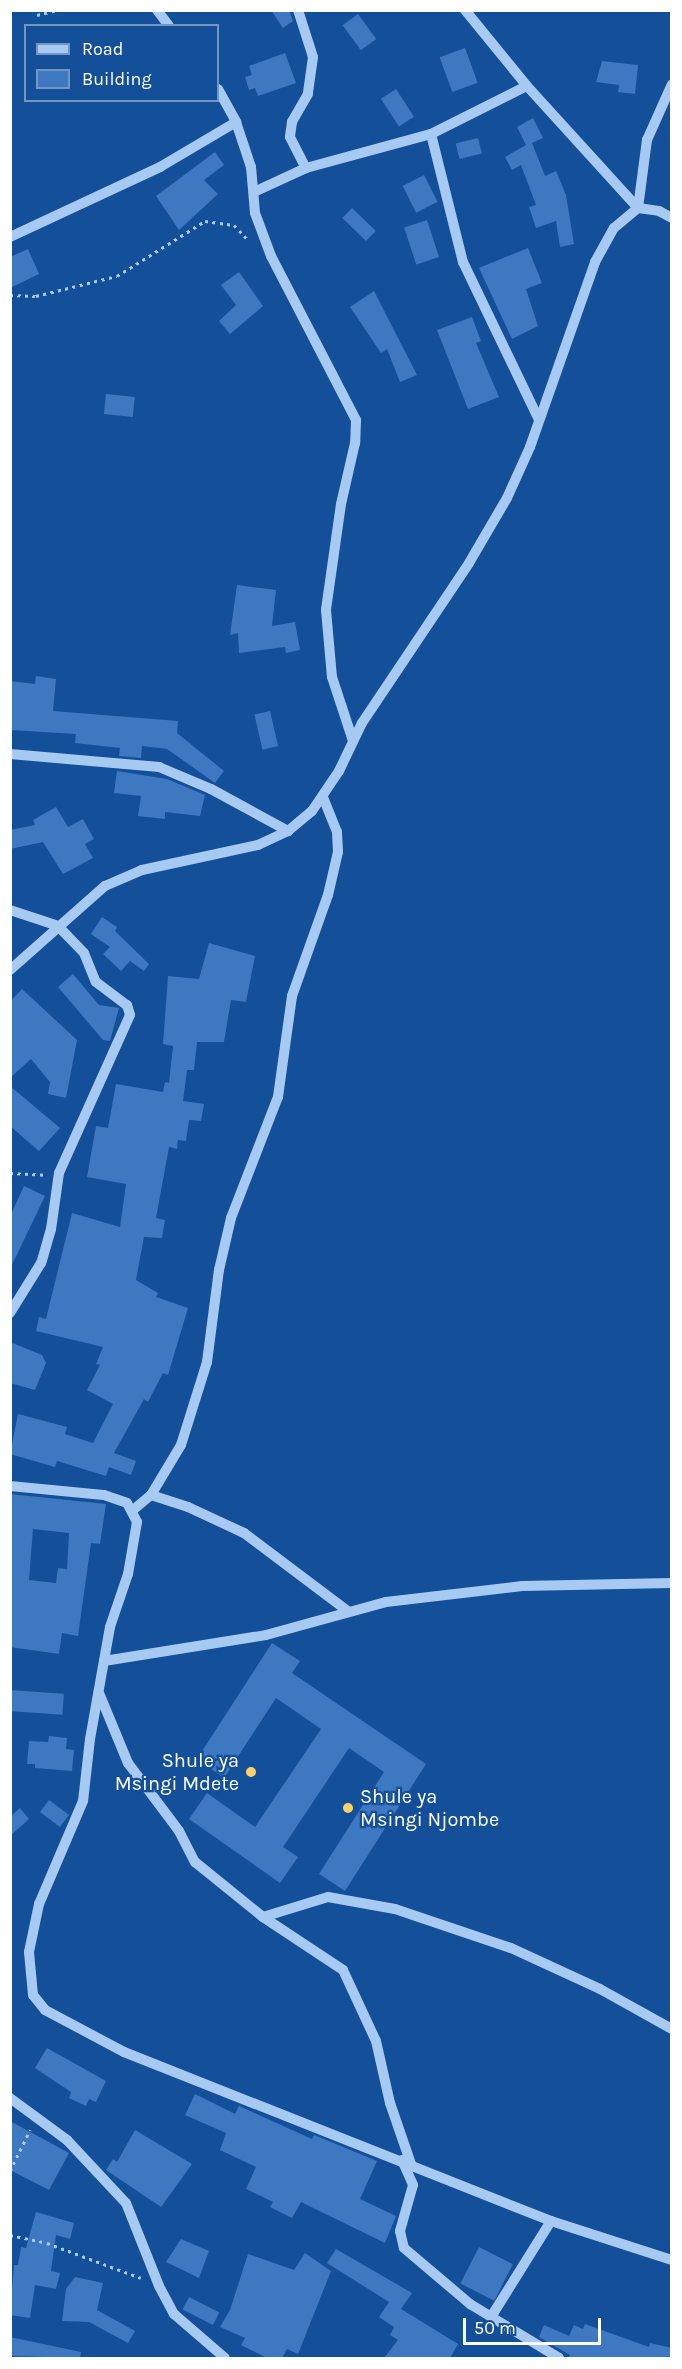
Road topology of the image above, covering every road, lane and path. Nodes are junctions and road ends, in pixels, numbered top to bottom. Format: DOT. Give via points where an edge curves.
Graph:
graph roads {
  1 [pos="57,10"];
  2 [pos="157,10"];
  3 [pos="298,10"];
  4 [pos="465,10"];
  5 [pos="37,15"];
  6 [pos="168,24"];
  7 [pos="672,84"];
  8 [pos="526,86"];
  9 [pos="219,91"];
  10 [pos="236,122"];
  11 [pos="431,134"];
  12 [pos="306,168"];
  13 [pos="254,192"];
  14 [pos="638,208"];
  15 [pos="672,218"];
  16 [pos="10,237"];
  17 [pos="251,244"];
  18 [pos="10,295"];
  19 [pos="540,420"];
  20 [pos="353,741"];
  21 [pos="10,754"];
  22 [pos="323,798"];
  23 [pos="288,831"];
  24 [pos="10,910"];
  25 [pos="58,926"];
  26 [pos="10,970"];
  27 [pos="10,1173"];
  28 [pos="58,1176"];
  29 [pos="10,1313"];
  30 [pos="10,1485"];
  31 [pos="151,1495"];
  32 [pos="133,1510"];
  33 [pos="672,1583"];
  34 [pos="349,1612"];
  35 [pos="104,1661"];
  36 [pos="98,1693"];
  37 [pos="263,1917"];
  38 [pos="672,2029"];
  39 [pos="10,2098"];
  40 [pos="37,2118"];
  41 [pos="407,2162"];
  42 [pos="10,2170"];
  43 [pos="551,2221"];
  44 [pos="10,2235"];
  45 [pos="672,2260"];
  46 [pos="159,2286"];
  47 [pos="492,2317"];
  48 [pos="225,2358"];
  49 [pos="559,2358"];
  1 -- 5 [label="path"];
  2 -- 6 [label="street"];
  3 -- 12 [label="street" via="313,57 308,94 292,122 290,137"];
  4 -- 8 [label="street"];
  7 -- 14 [label="street" via="647,140"];
  8 -- 11 [label="street"];
  8 -- 14 [label="street"];
  9 -- 10 [label="street"];
  10 -- 13 [label="street" via="251,167"];
  10 -- 16 [label="street" via="169,163"];
  11 -- 12 [label="street"];
  11 -- 19 [label="street" via="463,262"];
  12 -- 13 [label="street"];
  13 -- 20 [label="street" via="255,213 271,256 356,420 326,610 332,677"];
  14 -- 15 [label="street" via="659,211"];
  14 -- 19 [label="street" via="614,228 595,262"];
  17 -- 18 [label="path" via="234,225 205,220 117,276 36,297"];
  19 -- 20 [label="street" via="507,498"];
  20 -- 22 [label="street"];
  21 -- 23 [label="street" via="159,767"];
  22 -- 23 [label="street"];
  22 -- 31 [label="street" via="337,832 338,852 328,895 292,996 278,1097 241,1187 224,1246 210,1346 198,1397 181,1445"];
  23 -- 25 [label="street" via="258,845 122,877 105,886"];
  24 -- 25 [label="street"];
  25 -- 26 [label="street"];
  25 -- 28 [label="street" via="84,953 96,982 127,1005 130,1016"];
  27 -- 28 [label="path"];
  28 -- 29 [label="street" via="51,1229 41,1263"];
  30 -- 32 [label="street" via="104,1495"];
  31 -- 32 [label="street"];
  31 -- 34 [label="street" via="244,1533"];
  32 -- 35 [label="street" via="137,1522 134,1545"];
  33 -- 34 [label="street" via="522,1586 386,1602"];
  34 -- 35 [label="street" via="266,1635"];
  35 -- 36 [label="street"];
  36 -- 37 [label="street" via="128,1763 179,1831 195,1862"];
  36 -- 41 [label="street" via="83,1801 39,1904 29,1952 33,1995 45,2010 65,2023 124,2052"];
  37 -- 38 [label="street" via="328,1897 395,1909 511,1948 600,1989"];
  37 -- 41 [label="street" via="343,1970 376,2041"];
  39 -- 40 [label="street"];
  40 -- 42 [label="path"];
  40 -- 46 [label="street" via="87,2159 126,2203"];
  41 -- 43 [label="street"];
  41 -- 47 [label="street" via="413,2186 400,2231 401,2243 441,2280"];
  43 -- 45 [label="street"];
  43 -- 47 [label="street"];
  44 -- 46 [label="path" via="47,2243"];
  46 -- 48 [label="street" via="174,2314"];
  47 -- 49 [label="street"];
}
